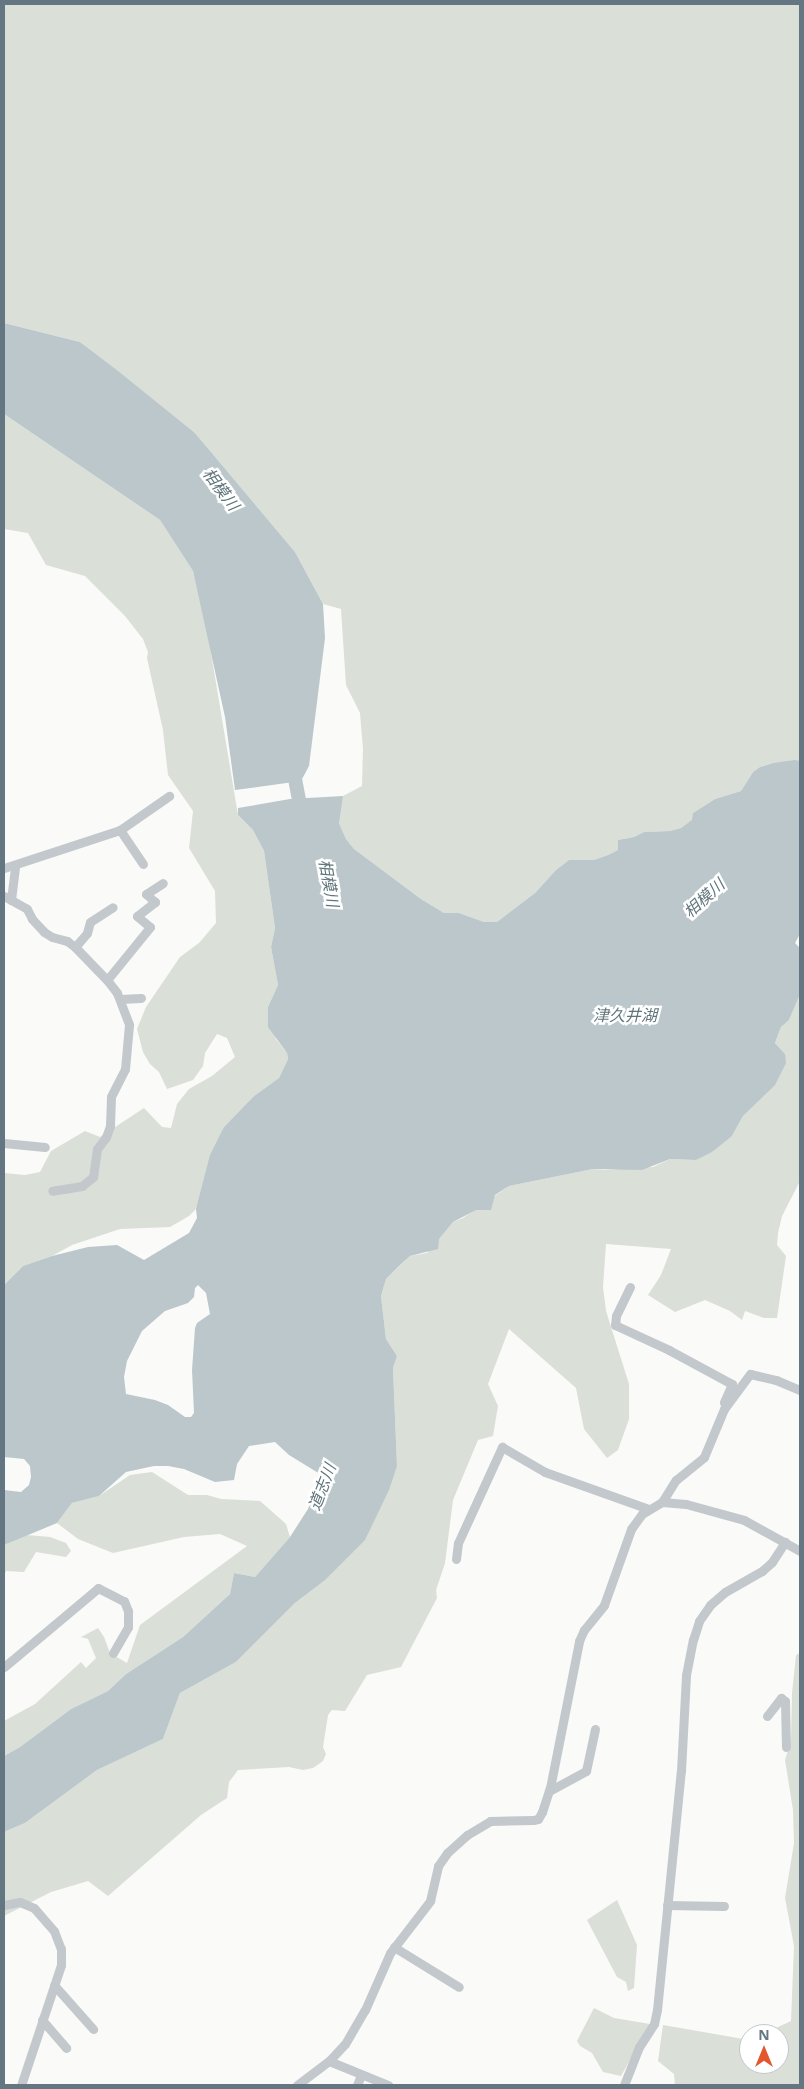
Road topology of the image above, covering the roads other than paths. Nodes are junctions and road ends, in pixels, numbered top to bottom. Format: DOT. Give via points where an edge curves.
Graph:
graph roads {
  1 [pos="169,796"];
  2 [pos="120,830"];
  3 [pos="15,864"];
  4 [pos="143,864"];
  5 [pos="4,868"];
  6 [pos="163,883"];
  7 [pos="7,898"];
  8 [pos="113,907"];
  9 [pos="75,947"];
  10 [pos="107,980"];
  11 [pos="141,998"];
  12 [pos="120,999"];
  13 [pos="4,1143"];
  14 [pos="45,1147"];
  15 [pos="52,1192"];
  16 [pos="630,1287"];
  17 [pos="800,1390"];
  18 [pos="724,1409"];
  19 [pos="662,1502"];
  20 [pos="649,1509"];
  21 [pos="785,1542"];
  22 [pos="800,1551"];
  23 [pos="456,1558"];
  24 [pos="113,1653"];
  25 [pos="4,1667"];
  26 [pos="768,1716"];
  27 [pos="595,1729"];
  28 [pos="786,1747"];
  29 [pos="549,1791"];
  30 [pos="4,1905"];
  31 [pos="667,1905"];
  32 [pos="724,1906"];
  33 [pos="394,1946"];
  34 [pos="54,1985"];
  35 [pos="459,1987"];
  36 [pos="42,2020"];
  37 [pos="92,2029"];
  38 [pos="66,2048"];
  39 [pos="329,2061"];
  40 [pos="361,2075"];
  41 [pos="21,2085"];
  42 [pos="298,2085"];
  43 [pos="357,2085"];
  44 [pos="388,2085"];
  45 [pos="624,2085"];
  1 -- 2 [label="street"];
  2 -- 3 [label="street"];
  2 -- 4 [label="street"];
  3 -- 5 [label="street"];
  3 -- 7 [label="street"];
  6 -- 10 [label="street" via="146,894 155,902 136,916 150,927"];
  7 -- 9 [label="street" via="27,909 44,932"];
  8 -- 9 [label="street" via="90,922 87,933"];
  9 -- 10 [label="street"];
  10 -- 12 [label="street"];
  11 -- 12 [label="street"];
  12 -- 15 [label="street" via="129,1025 129,1049 125,1068 111,1097 110,1126 106,1137 96,1148 94,1176 82,1186"];
  13 -- 14 [label="street"];
  16 -- 18 [label="street" via="615,1325 732,1384 724,1400"];
  17 -- 18 [label="street" via="750,1374"];
  18 -- 19 [label="street" via="704,1457 676,1480"];
  19 -- 20 [label="street"];
  19 -- 21 [label="street" via="686,1504 735,1516"];
  20 -- 23 [label="street" via="544,1472 502,1447 458,1543"];
  20 -- 29 [label="street" via="631,1529 604,1605 579,1641"];
  21 -- 22 [label="street"];
  21 -- 31 [label="street" via="762,1571 724,1592 710,1605 692,1640 686,1676"];
  24 -- 25 [label="street" via="128,1627 128,1611 124,1601 98,1588"];
  26 -- 28 [label="street" via="781,1698 785,1701"];
  27 -- 29 [label="street" via="586,1771"];
  29 -- 33 [label="street" via="538,1819 490,1821 453,1846 438,1866 430,1900"];
  30 -- 34 [label="street" via="20,1902 30,1905 57,1936 61,1961"];
  31 -- 32 [label="street"];
  31 -- 45 [label="street" via="658,2010"];
  33 -- 35 [label="street"];
  33 -- 39 [label="street" via="352,2032"];
  34 -- 36 [label="street"];
  34 -- 37 [label="street"];
  36 -- 38 [label="street"];
  36 -- 41 [label="street"];
  39 -- 40 [label="street"];
  39 -- 42 [label="street"];
  40 -- 43 [label="street"];
  40 -- 44 [label="street"];
}
